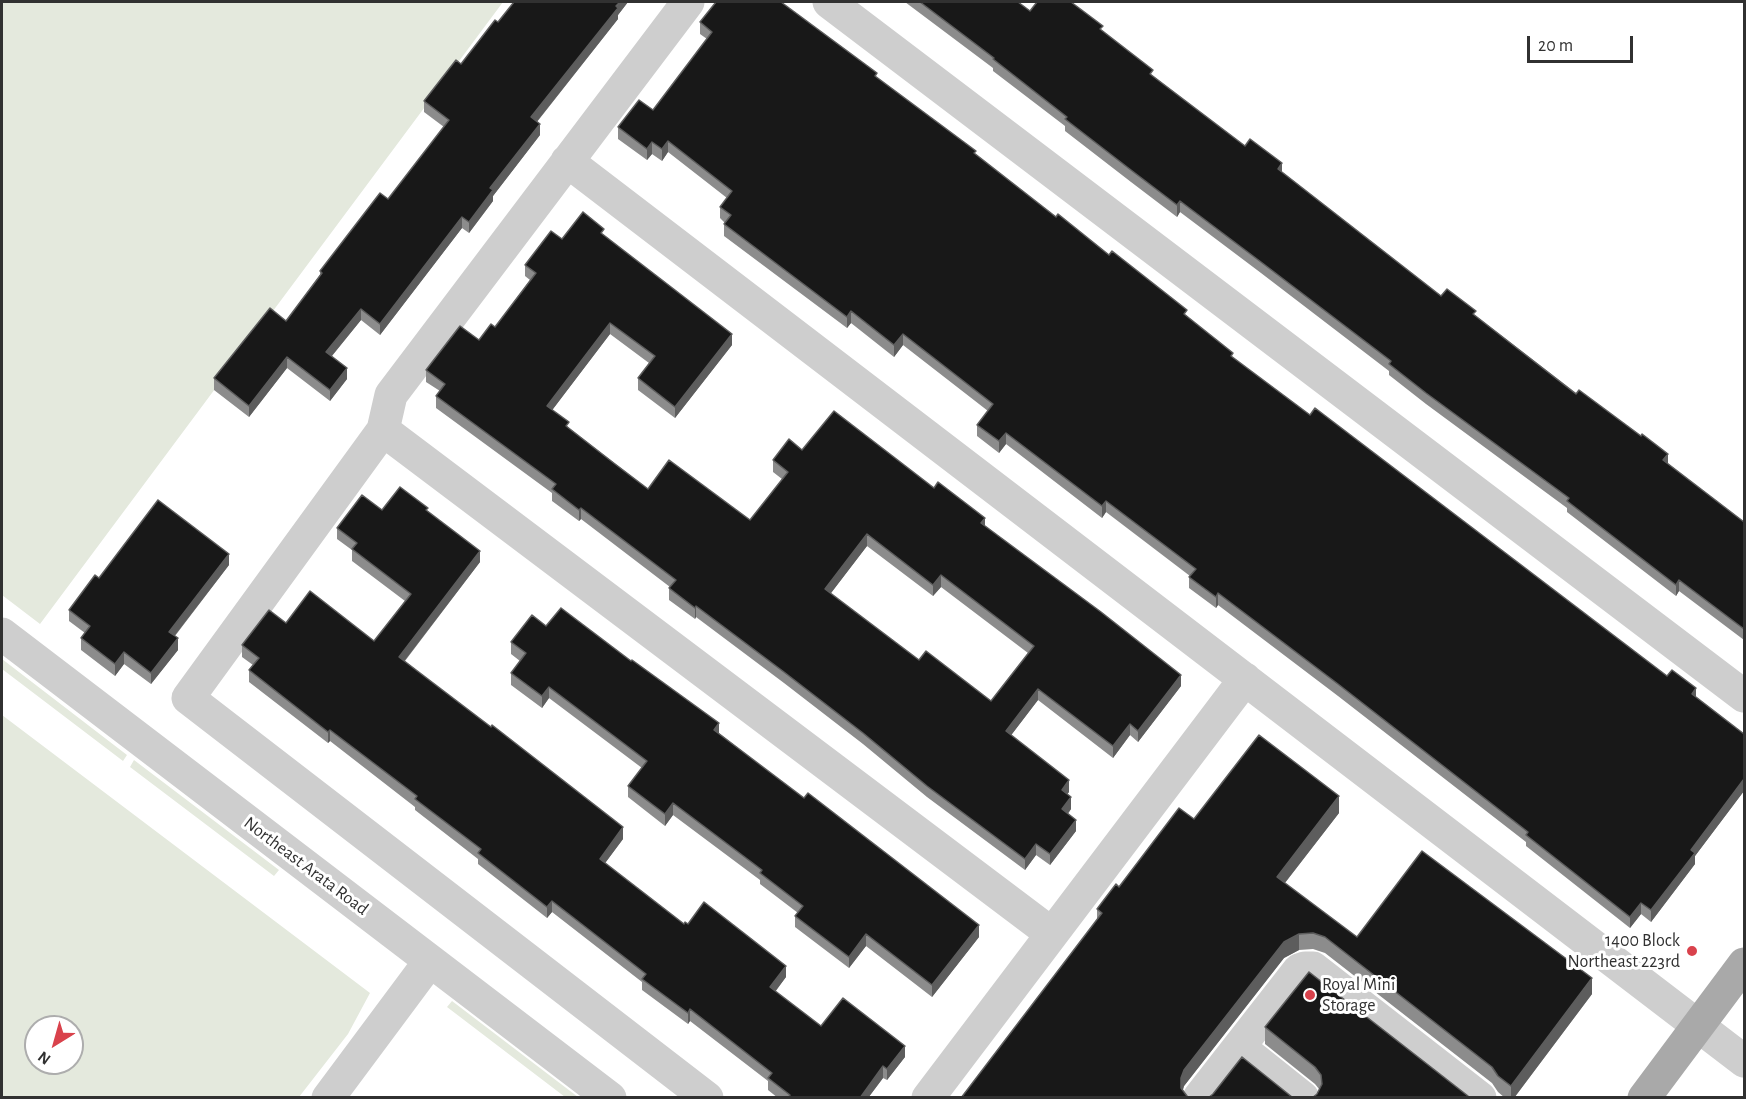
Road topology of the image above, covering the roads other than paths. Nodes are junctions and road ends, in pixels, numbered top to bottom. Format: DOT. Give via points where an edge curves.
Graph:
graph roads {
  1 [pos="688,2"];
  2 [pos="829,2"];
  3 [pos="567,162"];
  4 [pos="383,430"];
  5 [pos="2,634"];
  6 [pos="1245,679"];
  7 [pos="1744,696"];
  8 [pos="1052,934"];
  9 [pos="430,961"];
  10 [pos="1744,964"];
  11 [pos="1699,1025"];
  12 [pos="1239,1047"];
  13 [pos="1744,1061"];
  14 [pos="328,1098"];
  15 [pos="610,1098"];
  16 [pos="708,1098"];
  17 [pos="928,1098"];
  18 [pos="1199,1098"];
  19 [pos="1303,1098"];
  20 [pos="1480,1098"];
  21 [pos="1644,1098"];
  1 -- 3 [label="street"];
  2 -- 7 [label="street"];
  3 -- 4 [label="street" via="391,395"];
  3 -- 6 [label="street"];
  4 -- 8 [label="street"];
  4 -- 16 [label="street" via="188,698"];
  5 -- 9 [label="street, Northeast Arata Road"];
  6 -- 8 [label="street"];
  6 -- 11 [label="street"];
  8 -- 17 [label="street"];
  9 -- 14 [label="street"];
  9 -- 15 [label="street, Northeast Arata Road"];
  10 -- 11 [label="main road"];
  11 -- 13 [label="street"];
  11 -- 21 [label="main road"];
  12 -- 18 [label="street"];
  12 -- 19 [label="street"];
  12 -- 20 [label="street" via="1299,970 1312,968"];
}
